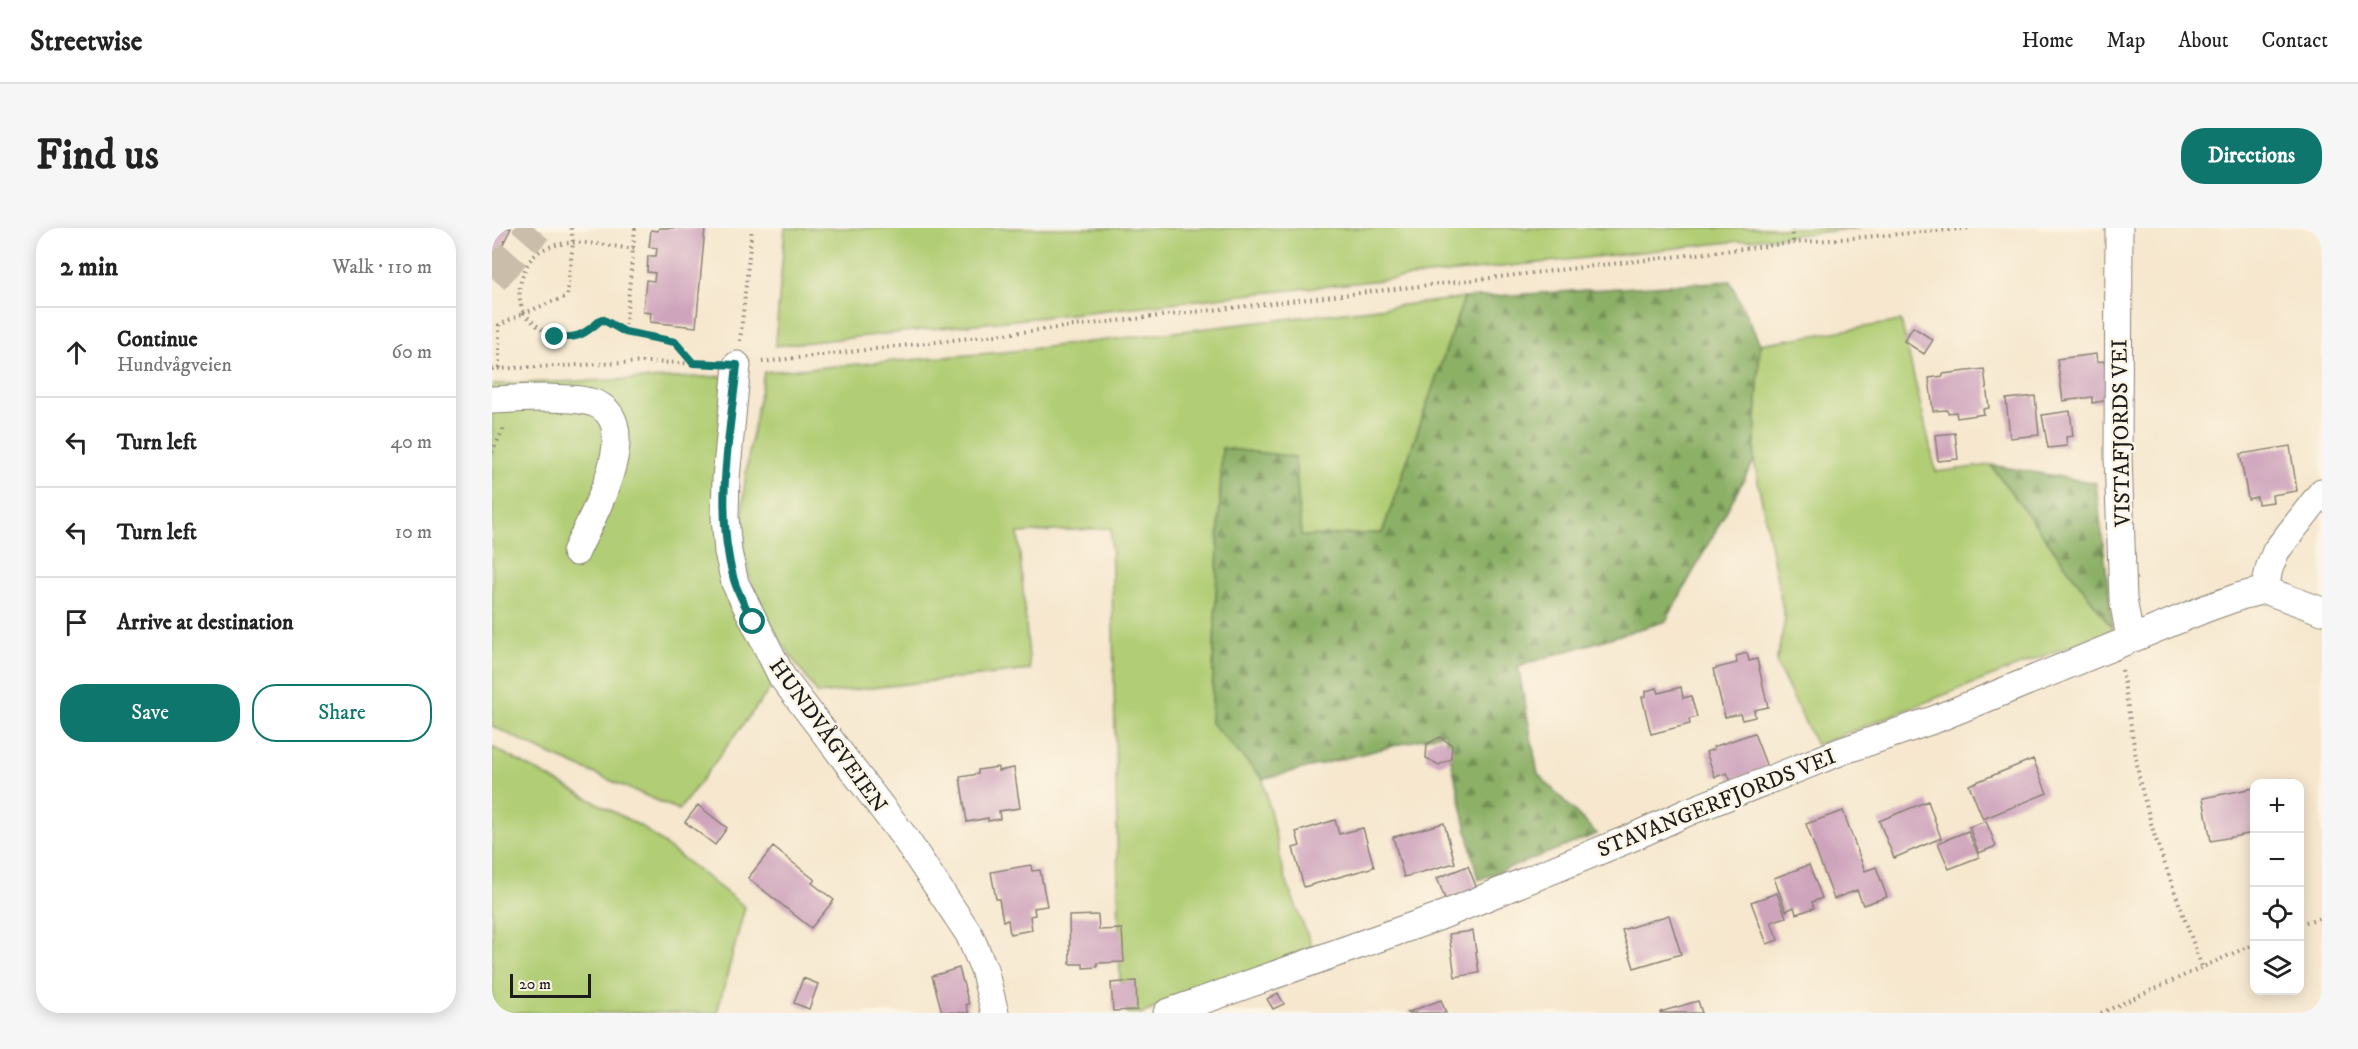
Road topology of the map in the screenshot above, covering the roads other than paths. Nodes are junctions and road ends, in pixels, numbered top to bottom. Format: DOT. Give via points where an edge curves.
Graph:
graph roads {
  1 [pos="2118,228"];
  2 [pos="737,365"];
  3 [pos="492,400"];
  4 [pos="2322,492"];
  5 [pos="576,552"];
  6 [pos="2265,590"];
  7 [pos="2322,611"];
  8 [pos="2124,640"];
  9 [pos="995,1013"];
  10 [pos="1167,1013"];
  1 -- 8 [label="street, VISTAFJORDS VEI"];
  2 -- 9 [label="street, HUNDVÅGVEIEN" via="725,517 735,583 782,677 904,838 969,934 984,969"];
  3 -- 5 [label="street" via="573,400 594,404 610,414 616,429 616,457"];
  4 -- 6 [label="street" via="2276,551"];
  6 -- 7 [label="street"];
  6 -- 8 [label="street, STAVANGERFJORDS VEI"];
  8 -- 10 [label="street, STAVANGERFJORDS VEI" via="1936,718 1688,812 1438,917"];
}
